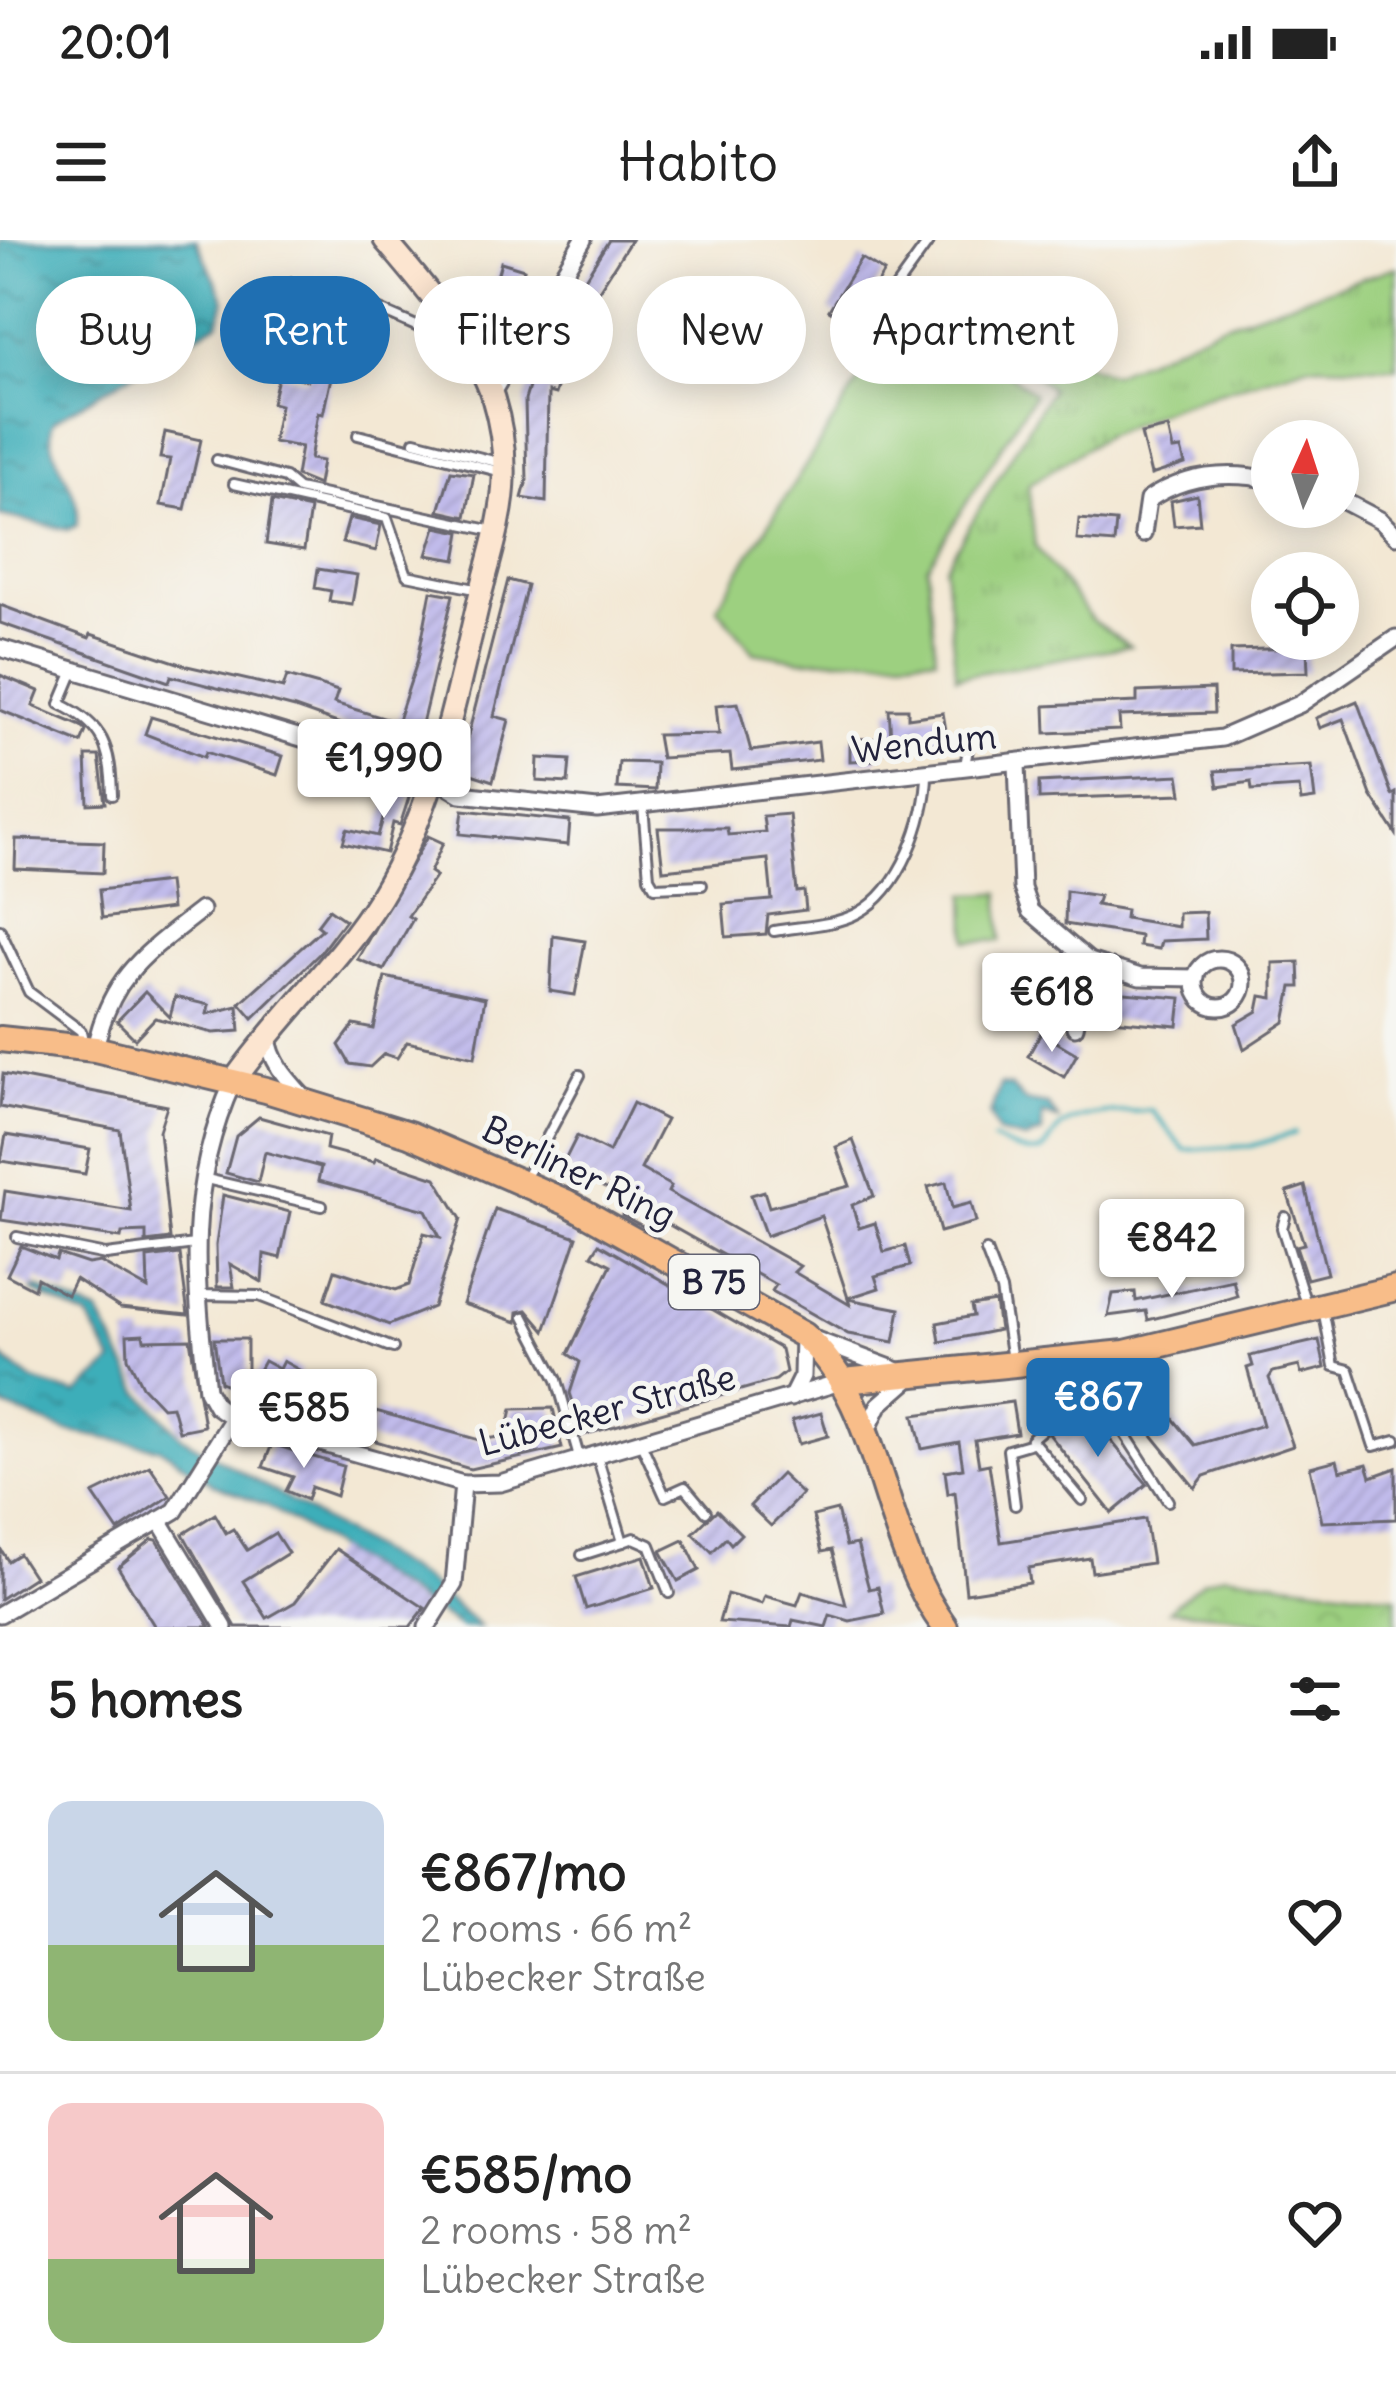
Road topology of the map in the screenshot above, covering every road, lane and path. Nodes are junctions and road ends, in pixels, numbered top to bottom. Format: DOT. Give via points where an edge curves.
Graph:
graph roads {
  1 [pos="583,240"];
  2 [pos="930,240"];
  3 [pos="394,244"];
  4 [pos="416,276"];
  5 [pos="904,276"];
  6 [pos="487,384"];
  7 [pos="492,393"];
  8 [pos="358,435"];
  9 [pos="415,441"];
  10 [pos="217,460"];
  11 [pos="504,468"];
  12 [pos="1251,476"];
  13 [pos="234,484"];
  14 [pos="1359,509"];
  15 [pos="496,531"];
  16 [pos="1143,534"];
  17 [pos="1396,536"];
  18 [pos="482,590"];
  19 [pos="1396,638"];
  20 [pos="0,648"];
  21 [pos="73,673"];
  22 [pos="969,743"];
  23 [pos="1017,764"];
  24 [pos="964,768"];
  25 [pos="927,772"];
  26 [pos="435,778"];
  27 [pos="112,795"];
  28 [pos="644,806"];
  29 [pos="702,885"];
  30 [pos="200,910"];
  31 [pos="0,929"];
  32 [pos="774,931"];
  33 [pos="1089,961"];
  34 [pos="1196,978"];
  35 [pos="1075,1027"];
  36 [pos="268,1030"];
  37 [pos="0,1039"];
  38 [pos="90,1047"];
  39 [pos="580,1075"];
  40 [pos="233,1082"];
  41 [pos="309,1103"];
  42 [pos="200,1177"];
  43 [pos="523,1182"];
  44 [pos="322,1206"];
  45 [pos="1285,1217"];
  46 [pos="16,1237"];
  47 [pos="195,1244"];
  48 [pos="986,1251"];
  49 [pos="1396,1288"];
  50 [pos="197,1295"];
  51 [pos="1316,1310"];
  52 [pos="524,1317"];
  53 [pos="803,1335"];
  54 [pos="393,1348"];
  55 [pos="1077,1360"];
  56 [pos="1012,1364"];
  57 [pos="913,1376"];
  58 [pos="844,1381"];
  59 [pos="1095,1386"];
  60 [pos="790,1398"];
  61 [pos="233,1418"];
  62 [pos="865,1436"];
  63 [pos="1396,1441"];
  64 [pos="641,1443"];
  65 [pos="1032,1443"];
  66 [pos="589,1459"];
  67 [pos="463,1484"];
  68 [pos="1082,1500"];
  69 [pos="1168,1501"];
  70 [pos="1015,1505"];
  71 [pos="706,1512"];
  72 [pos="159,1520"];
  73 [pos="623,1542"];
  74 [pos="582,1556"];
  75 [pos="669,1593"];
  76 [pos="0,1614"];
  77 [pos="429,1624"];
  78 [pos="224,1627"];
  79 [pos="945,1627"];
  1 -- 7 [label="street"];
  2 -- 5 [label="lane"];
  3 -- 4 [label="main road"];
  6 -- 7 [label="main road"];
  7 -- 11 [label="main road"];
  8 -- 11 [label="lane"];
  9 -- 11 [label="lane"];
  10 -- 15 [label="lane" via="298,489"];
  11 -- 15 [label="main road"];
  12 -- 16 [label="street" via="1176,481 1148,500"];
  13 -- 18 [label="lane" via="387,518 407,575"];
  14 -- 17 [label="street"];
  15 -- 18 [label="main road"];
  18 -- 26 [label="main road"];
  19 -- 23 [label="street, Wendum" via="1300,704 1222,738"];
  20 -- 21 [label="street, Wendum"];
  21 -- 26 [label="street, Wendum"];
  21 -- 27 [label="lane" via="60,704 105,736"];
  22 -- 24 [label="lane"];
  23 -- 24 [label="street, Wendum"];
  23 -- 33 [label="street" via="1030,911"];
  24 -- 25 [label="street, Wendum"];
  25 -- 28 [label="street, Wendum"];
  25 -- 32 [label="lane" via="914,840 866,908"];
  26 -- 28 [label="street, Wendum" via="461,794 567,809"];
  26 -- 36 [label="main road" via="378,902"];
  28 -- 29 [label="lane" via="655,886"];
  30 -- 38 [label="street" via="117,983"];
  31 -- 38 [label="lane" via="29,992"];
  33 -- 34 [label="street" via="1140,977"];
  33 -- 35 [label="street"];
  36 -- 40 [label="main road"];
  36 -- 41 [label="street" via="269,1051"];
  37 -- 38 [label="main road, B 75"];
  38 -- 40 [label="main road, B 75"];
  39 -- 43 [label="lane"];
  40 -- 41 [label="main road, Berliner Ring / B 75"];
  40 -- 42 [label="street"];
  41 -- 43 [label="main road, Berliner Ring / B 75"];
  42 -- 44 [label="lane"];
  42 -- 47 [label="street"];
  43 -- 53 [label="main road, Berliner Ring / B 75"];
  45 -- 51 [label="lane" via="1282,1228"];
  46 -- 47 [label="lane" via="106,1255"];
  47 -- 50 [label="street"];
  48 -- 56 [label="lane"];
  49 -- 51 [label="main road, Lübecker Straße"];
  50 -- 54 [label="lane" via="259,1296"];
  50 -- 61 [label="street" via="207,1390"];
  51 -- 55 [label="main road, Lübecker Straße"];
  51 -- 63 [label="lane" via="1334,1366 1349,1370 1374,1446"];
  52 -- 66 [label="lane"];
  53 -- 57 [label="street, Berliner Ring"];
  53 -- 58 [label="main road, Berliner Ring / B 75"];
  53 -- 60 [label="street, Lübecker Straße" via="802,1376"];
  55 -- 56 [label="main road, Lübecker Straße"];
  55 -- 59 [label="lane"];
  56 -- 57 [label="main road, Lübecker Straße"];
  57 -- 58 [label="main road, Lübecker Straße"];
  57 -- 62 [label="street" via="879,1405"];
  58 -- 60 [label="street, Lübecker Straße"];
  58 -- 62 [label="main road, Berliner Ring"];
  59 -- 65 [label="lane"];
  59 -- 69 [label="lane"];
  60 -- 64 [label="street, Lübecker Straße"];
  61 -- 67 [label="street, Lübecker Straße"];
  61 -- 72 [label="street" via="198,1480"];
  62 -- 79 [label="main road, Berliner Ring" via="909,1568"];
  64 -- 66 [label="street, Lübecker Straße"];
  64 -- 71 [label="lane" via="665,1496 685,1487"];
  65 -- 68 [label="lane"];
  65 -- 70 [label="lane" via="1007,1450"];
  66 -- 67 [label="street, Lübecker Straße" via="500,1484"];
  66 -- 73 [label="lane"];
  67 -- 77 [label="street" via="454,1584"];
  72 -- 76 [label="street"];
  72 -- 78 [label="street"];
  73 -- 74 [label="lane"];
  73 -- 75 [label="lane" via="650,1545"];
}
